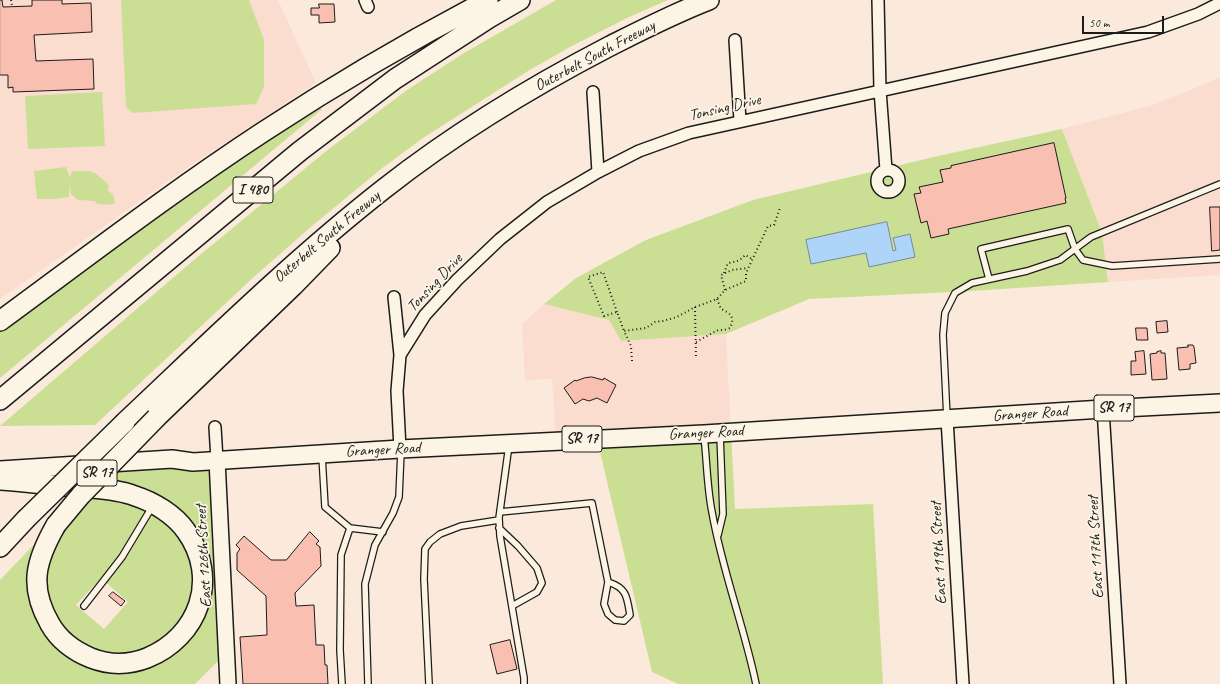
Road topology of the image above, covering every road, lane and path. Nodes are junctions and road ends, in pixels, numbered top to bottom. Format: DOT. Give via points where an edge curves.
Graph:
graph roads {
  1 [pos="12,0"];
  2 [pos="488,0"];
  3 [pos="520,0"];
  4 [pos="709,0"];
  5 [pos="878,0"];
  6 [pos="1220,3"];
  7 [pos="12,6"];
  8 [pos="735,40"];
  9 [pos="880,90"];
  10 [pos="593,92"];
  11 [pos="740,120"];
  12 [pos="886,170"];
  13 [pos="598,172"];
  14 [pos="1220,184"];
  15 [pos="385,188"];
  16 [pos="780,208"];
  17 [pos="1075,249"];
  18 [pos="752,259"];
  19 [pos="1220,259"];
  20 [pos="748,268"];
  21 [pos="724,274"];
  22 [pos="989,280"];
  23 [pos="725,290"];
  24 [pos="394,297"];
  25 [pos="717,299"];
  26 [pos="695,307"];
  27 [pos="617,312"];
  28 [pos="0,321"];
  29 [pos="624,331"];
  30 [pos="696,342"];
  31 [pos="400,355"];
  32 [pos="696,358"];
  33 [pos="632,361"];
  34 [pos="0,400"];
  35 [pos="1220,403"];
  36 [pos="1103,409"];
  37 [pos="947,419"];
  38 [pos="215,427"];
  39 [pos="712,433"];
  40 [pos="510,443"];
  41 [pos="400,449"];
  42 [pos="322,454"];
  43 [pos="216,460"];
  44 [pos="193,462"];
  45 [pos="0,470"];
  46 [pos="0,480"];
  47 [pos="154,505"];
  48 [pos="500,512"];
  49 [pos="499,520"];
  50 [pos="350,528"];
  51 [pos="499,528"];
  52 [pos="383,532"];
  53 [pos="717,537"];
  54 [pos="0,546"];
  55 [pos="608,582"];
  56 [pos="84,606"];
  57 [pos="512,606"];
  58 [pos="228,684"];
  59 [pos="342,684"];
  60 [pos="368,684"];
  61 [pos="429,684"];
  62 [pos="524,684"];
  63 [pos="756,684"];
  64 [pos="963,684"];
  65 [pos="1120,684"];
  1 -- 7 [label="path"];
  2 -- 28 [label="highway" via="369,65 264,131"];
  3 -- 34 [label="highway, I 480" via="395,79 311,142"];
  4 -- 15 [label="highway, Outerbelt South Freeway" via="628,37 514,98"];
  5 -- 9 [label="street"];
  6 -- 9 [label="street, Tonsing Drive" via="1148,32"];
  8 -- 11 [label="street"];
  9 -- 11 [label="street, Tonsing Drive"];
  9 -- 12 [label="street"];
  10 -- 13 [label="street"];
  11 -- 13 [label="street, Tonsing Drive" via="676,136 639,150"];
  13 -- 31 [label="street, Tonsing Drive" via="547,202 500,239 424,315"];
  14 -- 17 [label="lane" via="1091,237"];
  15 -- 47 [label="highway, bridge" via="298,280 156,418 81,495 56,525 40,558 37,572 39,600 52,627 72,648 83,654 110,662 141,660 178,639 195,614 203,584 199,555 186,530"];
  15 -- 54 [label="highway, Outerbelt South Freeway, bridge" via="259,295 125,422"];
  16 -- 18 [label="path" via="774,225 768,226"];
  17 -- 19 [label="lane" via="1083,260 1112,266"];
  17 -- 22 [label="lane" via="1060,260"];
  17 -- 22 [label="lane" via="1068,230 981,249"];
  18 -- 20 [label="path"];
  18 -- 21 [label="path" via="744,255 736,262 728,263"];
  20 -- 21 [label="path"];
  20 -- 23 [label="path" via="746,281"];
  21 -- 23 [label="path" via="721,275"];
  22 -- 37 [label="lane" via="972,283 956,293 946,313 943,335"];
  23 -- 25 [label="path"];
  24 -- 31 [label="street"];
  25 -- 26 [label="path"];
  25 -- 30 [label="path" via="721,309 730,314 733,322 730,328 718,330"];
  26 -- 29 [label="path" via="677,317 655,322 646,328"];
  26 -- 30 [label="path"];
  27 -- 27 [label="path" via="604,316 588,277 603,272"];
  27 -- 29 [label="path"];
  29 -- 33 [label="path" via="631,346"];
  30 -- 32 [label="path"];
  31 -- 41 [label="street, Tonsing Drive" via="397,391"];
  35 -- 36 [label="main road, Granger Road / SR 17"];
  36 -- 37 [label="main road, Granger Road / SR 17"];
  36 -- 65 [label="street, East 117th Street"];
  37 -- 39 [label="main road, Granger Road / SR 17"];
  37 -- 64 [label="street, East 119th Street"];
  38 -- 43 [label="street, East 126th Street"];
  39 -- 40 [label="main road, Granger Road / SR 17"];
  39 -- 53 [label="lane" via="707,486"];
  39 -- 53 [label="lane" via="723,514"];
  40 -- 41 [label="main road, Granger Road / SR 17"];
  40 -- 48 [label="lane"];
  41 -- 42 [label="main road, Granger Road / SR 17"];
  41 -- 52 [label="lane" via="399,497"];
  42 -- 43 [label="main road, Granger Road / SR 17"];
  42 -- 50 [label="lane" via="325,507"];
  43 -- 44 [label="main road, Granger Road / SR 17"];
  43 -- 58 [label="street, East 126th Street"];
  44 -- 45 [label="main road, Granger Road / SR 17" via="172,459"];
  44 -- 46 [label="main road, Granger Road / SR 17" via="172,468"];
  46 -- 47 [label="highway" via="110,490 136,496"];
  47 -- 56 [label="lane" via="122,557"];
  48 -- 49 [label="lane"];
  48 -- 55 [label="lane" via="592,503"];
  49 -- 51 [label="lane"];
  49 -- 61 [label="lane" via="461,526 440,534 425,549"];
  50 -- 52 [label="lane"];
  50 -- 59 [label="lane" via="341,556"];
  51 -- 57 [label="lane"];
  51 -- 57 [label="lane" via="537,568 542,583 537,592"];
  52 -- 60 [label="lane" via="376,545 365,584"];
  53 -- 63 [label="lane"];
  55 -- 55 [label="lane" via="604,604 608,614 615,620 624,621 630,615 625,594 619,586"];
  57 -- 62 [label="lane"];
}
